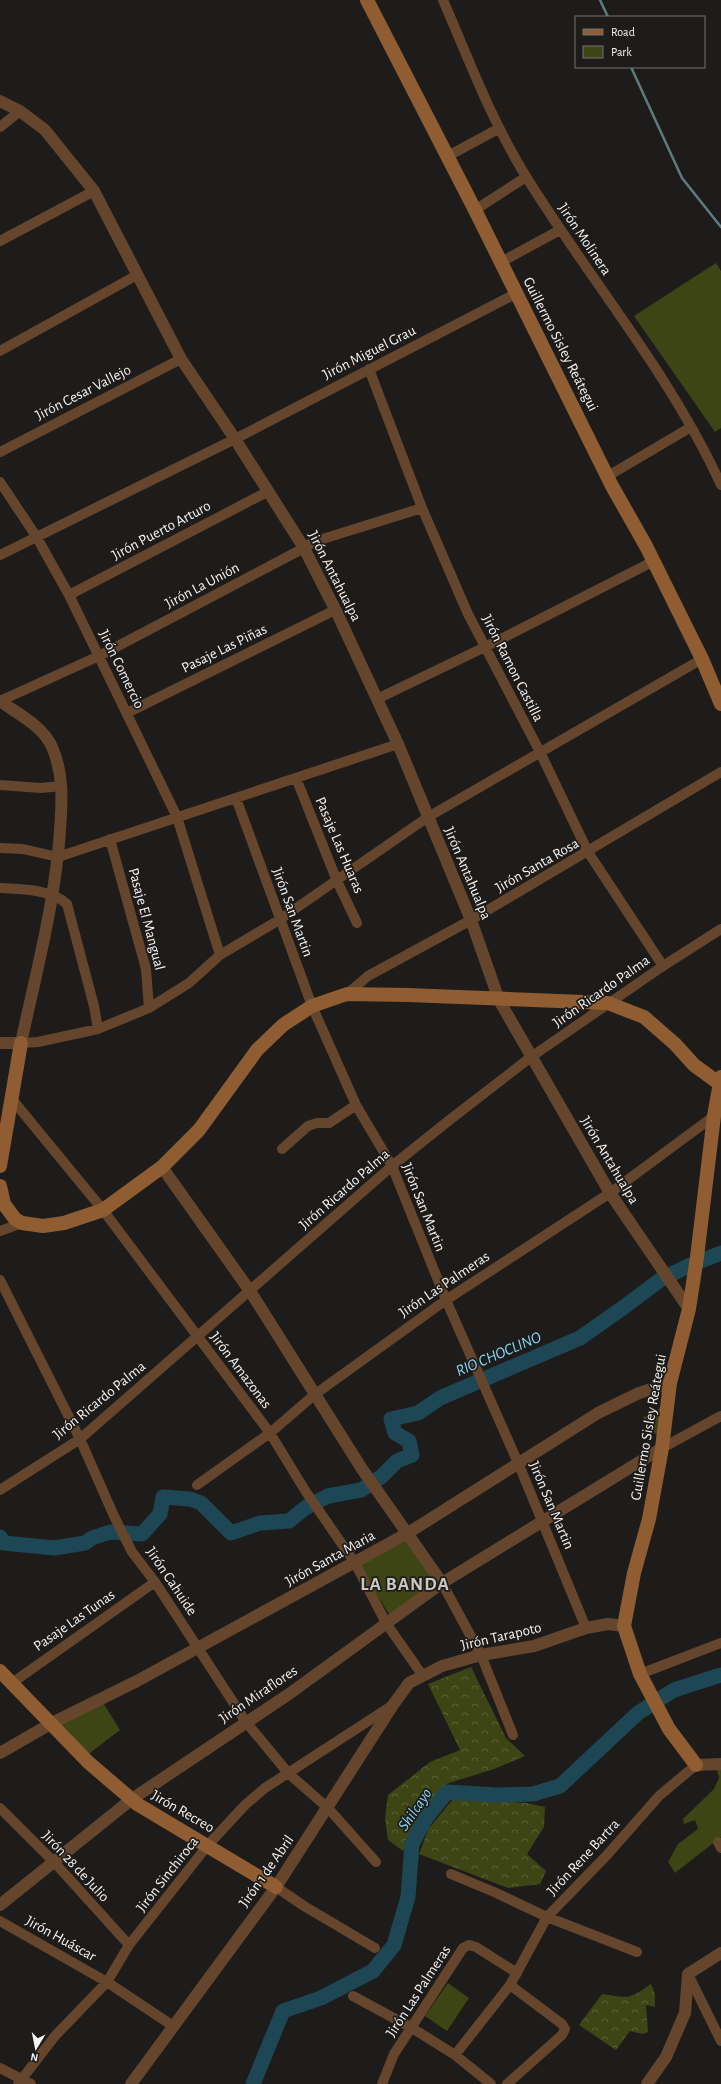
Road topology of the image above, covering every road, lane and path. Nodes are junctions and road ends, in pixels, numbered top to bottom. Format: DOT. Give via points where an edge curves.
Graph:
graph roads {
  1 [pos="367,0"];
  2 [pos="443,0"];
  3 [pos="0,101"];
  4 [pos="20,111"];
  5 [pos="0,127"];
  6 [pos="498,129"];
  7 [pos="448,156"];
  8 [pos="526,177"];
  9 [pos="94,191"];
  10 [pos="475,210"];
  11 [pos="560,230"];
  12 [pos="0,241"];
  13 [pos="501,262"];
  14 [pos="137,275"];
  15 [pos="517,293"];
  16 [pos="0,351"];
  17 [pos="181,359"];
  18 [pos="369,369"];
  19 [pos="691,427"];
  20 [pos="235,439"];
  21 [pos="0,452"];
  22 [pos="709,458"];
  23 [pos="721,465"];
  24 [pos="608,476"];
  25 [pos="0,482"];
  26 [pos="721,485"];
  27 [pos="267,492"];
  28 [pos="422,508"];
  29 [pos="36,536"];
  30 [pos="304,548"];
  31 [pos="0,555"];
  32 [pos="654,562"];
  33 [pos="69,596"];
  34 [pos="335,610"];
  35 [pos="485,647"];
  36 [pos="99,656"];
  37 [pos="702,659"];
  38 [pos="377,699"];
  39 [pos="0,701"];
  40 [pos="721,704"];
  41 [pos="127,713"];
  42 [pos="398,744"];
  43 [pos="540,752"];
  44 [pos="721,772"];
  45 [pos="296,778"];
  46 [pos="0,785"];
  47 [pos="62,786"];
  48 [pos="236,798"];
  49 [pos="177,817"];
  50 [pos="428,817"];
  51 [pos="110,839"];
  52 [pos="0,848"];
  53 [pos="588,852"];
  54 [pos="58,857"];
  55 [pos="337,881"];
  56 [pos="0,888"];
  57 [pos="52,895"];
  58 [pos="279,920"];
  59 [pos="471,920"];
  60 [pos="357,922"];
  61 [pos="721,929"];
  62 [pos="220,954"];
  63 [pos="663,966"];
  64 [pos="347,994"];
  65 [pos="499,1000"];
  66 [pos="608,1004"];
  67 [pos="312,1006"];
  68 [pos="149,1008"];
  69 [pos="98,1029"];
  70 [pos="0,1042"];
  71 [pos="21,1043"];
  72 [pos="531,1057"];
  73 [pos="720,1082"];
  74 [pos="11,1098"];
  75 [pos="356,1105"];
  76 [pos="714,1116"];
  77 [pos="282,1149"];
  78 [pos="0,1166"];
  79 [pos="162,1166"];
  80 [pos="392,1166"];
  81 [pos="0,1186"];
  82 [pos="610,1193"];
  83 [pos="2,1209"];
  84 [pos="103,1210"];
  85 [pos="22,1223"];
  86 [pos="0,1231"];
  87 [pos="0,1280"];
  88 [pos="250,1291"];
  89 [pos="446,1300"];
  90 [pos="689,1309"];
  91 [pos="198,1338"];
  92 [pos="670,1382"];
  93 [pos="314,1395"];
  94 [pos="721,1416"];
  95 [pos="270,1432"];
  96 [pos="80,1438"];
  97 [pos="662,1448"];
  98 [pos="519,1465"];
  99 [pos="197,1485"];
  100 [pos="0,1490"];
  101 [pos="543,1522"];
  102 [pos="408,1533"];
  103 [pos="355,1563"];
  104 [pos="155,1582"];
  105 [pos="442,1584"];
  106 [pos="386,1623"];
  107 [pos="624,1626"];
  108 [pos="586,1628"];
  109 [pos="721,1643"];
  110 [pos="198,1648"];
  111 [pos="480,1655"];
  112 [pos="0,1671"];
  113 [pos="640,1674"];
  114 [pos="423,1676"];
  115 [pos="12,1683"];
  116 [pos="393,1705"];
  117 [pos="246,1722"];
  118 [pos="52,1723"];
  119 [pos="512,1735"];
  120 [pos="0,1753"];
  121 [pos="721,1764"];
  122 [pos="696,1765"];
  123 [pos="289,1774"];
  124 [pos="132,1799"];
  125 [pos="0,1808"];
  126 [pos="328,1808"];
  127 [pos="208,1845"];
  128 [pos="54,1862"];
  129 [pos="376,1862"];
  130 [pos="451,1874"];
  131 [pos="276,1887"];
  132 [pos="0,1905"];
  133 [pos="547,1917"];
  134 [pos="0,1921"];
  135 [pos="129,1946"];
  136 [pos="375,1948"];
  137 [pos="637,1952"];
  138 [pos="721,1953"];
  139 [pos="517,1973"];
  140 [pos="688,1974"];
  141 [pos="107,1982"];
  142 [pos="510,1985"];
  143 [pos="353,1996"];
  144 [pos="173,2026"];
  145 [pos="412,2028"];
  146 [pos="721,2041"];
  147 [pos="455,2055"];
  148 [pos="0,2068"];
  149 [pos="20,2081"];
  150 [pos="31,2084"];
  151 [pos="131,2084"];
  152 [pos="382,2084"];
  153 [pos="491,2084"];
  154 [pos="507,2084"];
  155 [pos="647,2084"];
  1 -- 7 [label="main road, Guillermo Sisley Reátegui"];
  2 -- 6 [label="street, Jirón Molinera"];
  3 -- 4 [label="street, Jirón Antahualpa"];
  4 -- 5 [label="street"];
  4 -- 9 [label="street, Jirón Antahualpa" via="45,130"];
  6 -- 7 [label="street"];
  6 -- 8 [label="street, Jirón Molinera"];
  7 -- 10 [label="main road, Guillermo Sisley Reátegui"];
  8 -- 10 [label="street"];
  8 -- 11 [label="street, Jirón Molinera"];
  9 -- 12 [label="street"];
  9 -- 14 [label="street, Jirón Antahualpa"];
  10 -- 13 [label="main road, Guillermo Sisley Reátegui"];
  11 -- 13 [label="street"];
  11 -- 19 [label="street, Jirón Molinera"];
  13 -- 15 [label="main road, Guillermo Sisley Reátegui"];
  14 -- 16 [label="street"];
  14 -- 17 [label="street, Jirón Antahualpa"];
  15 -- 18 [label="street, Jirón Miguel Grau"];
  15 -- 24 [label="main road, Guillermo Sisley Reátegui"];
  17 -- 20 [label="street, Jirón Antahualpa"];
  17 -- 21 [label="street, Jirón Cesar Vallejo"];
  18 -- 20 [label="street, Jirón Miguel Grau"];
  18 -- 28 [label="street, Jirón Ramon Castilla"];
  19 -- 22 [label="street, Jirón Molinera"];
  19 -- 24 [label="street"];
  20 -- 27 [label="street, Jirón Antahualpa"];
  20 -- 29 [label="street, Jirón Miguel Grau"];
  22 -- 23 [label="street"];
  22 -- 26 [label="street, Jirón Molinera"];
  24 -- 32 [label="main road, Guillermo Sisley Reátegui"];
  25 -- 29 [label="street, Jirón Comercio"];
  27 -- 30 [label="street, Jirón Antahualpa"];
  27 -- 33 [label="street, Jirón Puerto Arturo"];
  28 -- 30 [label="street, Jirón La Unión" via="323,538"];
  28 -- 35 [label="street, Jirón Ramon Castilla"];
  29 -- 31 [label="street, Jirón Miguel Grau"];
  29 -- 33 [label="street, Jirón Comercio"];
  30 -- 34 [label="street, Jirón Antahualpa"];
  30 -- 36 [label="street, Jirón La Unión"];
  32 -- 35 [label="street"];
  32 -- 37 [label="main road, Guillermo Sisley Reátegui"];
  33 -- 36 [label="street, Jirón Comercio"];
  34 -- 38 [label="street, Jirón Antahualpa"];
  34 -- 41 [label="street, Pasaje Las Piñas"];
  35 -- 38 [label="street"];
  35 -- 43 [label="street, Jirón Ramon Castilla"];
  36 -- 39 [label="street, Jirón La Unión"];
  36 -- 41 [label="street, Jirón Comercio"];
  37 -- 40 [label="main road, Guillermo Sisley Reátegui"];
  37 -- 43 [label="street"];
  38 -- 42 [label="street, Jirón Antahualpa"];
  39 -- 47 [label="street" via="38,728 52,746"];
  41 -- 49 [label="street, Jirón Comercio"];
  42 -- 45 [label="street"];
  42 -- 50 [label="street, Jirón Antahualpa"];
  43 -- 50 [label="street"];
  43 -- 53 [label="street, Jirón Ramon Castilla"];
  44 -- 53 [label="street, Jirón Santa Rosa"];
  45 -- 48 [label="street"];
  45 -- 55 [label="street, Pasaje Las Huaras"];
  46 -- 47 [label="street" via="41,788"];
  47 -- 54 [label="street"];
  48 -- 49 [label="street"];
  48 -- 58 [label="street, Jirón San Martin"];
  49 -- 51 [label="street"];
  49 -- 62 [label="street, Jirón Comercio"];
  50 -- 55 [label="street"];
  50 -- 59 [label="street, Jirón Antahualpa"];
  51 -- 54 [label="street"];
  51 -- 68 [label="street, Pasaje El Mangual" via="146,969"];
  52 -- 54 [label="street" via="23,849"];
  53 -- 59 [label="street, Jirón Santa Rosa"];
  53 -- 63 [label="street, Jirón Ramon Castilla"];
  54 -- 57 [label="street"];
  55 -- 58 [label="street"];
  55 -- 60 [label="street, Pasaje Las Huaras"];
  56 -- 57 [label="street"];
  57 -- 69 [label="street" via="63,901 69,909"];
  57 -- 71 [label="street"];
  58 -- 62 [label="street"];
  58 -- 67 [label="street, Jirón San Martin"];
  59 -- 64 [label="street, Jirón Santa Rosa" via="368,976"];
  59 -- 65 [label="street, Jirón Antahualpa"];
  61 -- 63 [label="street, Jirón Ricardo Palma"];
  62 -- 68 [label="street" via="189,983"];
  63 -- 66 [label="street, Jirón Ricardo Palma"];
  64 -- 65 [label="main road" via="408,994"];
  64 -- 67 [label="main road"];
  65 -- 66 [label="main road"];
  65 -- 72 [label="street, Jirón Antahualpa"];
  66 -- 72 [label="street, Jirón Ricardo Palma"];
  66 -- 73 [label="main road" via="644,1017 694,1065"];
  67 -- 75 [label="street, Jirón San Martin"];
  67 -- 79 [label="main road" via="283,1025 257,1050 199,1130"];
  68 -- 69 [label="street"];
  69 -- 71 [label="street" via="38,1042"];
  70 -- 71 [label="street"];
  71 -- 74 [label="main road"];
  72 -- 80 [label="street, Jirón Ricardo Palma"];
  72 -- 82 [label="street, Jirón Antahualpa"];
  73 -- 76 [label="main road, Guillermo Sisley Reátegui"];
  74 -- 78 [label="main road"];
  74 -- 84 [label="street, Jirón Amazonas"];
  75 -- 77 [label="street" via="329,1124 317,1123 308,1126"];
  75 -- 80 [label="street, Jirón San Martin"];
  76 -- 82 [label="street, Jirón Las Palmeras"];
  76 -- 90 [label="main road, Guillermo Sisley Reátegui" via="698,1257"];
  79 -- 84 [label="main road"];
  79 -- 88 [label="street"];
  80 -- 88 [label="street, Jirón Ricardo Palma"];
  80 -- 89 [label="street, Jirón San Martin"];
  81 -- 83 [label="main road"];
  82 -- 89 [label="street, Jirón Las Palmeras"];
  82 -- 90 [label="street, Jirón Antahualpa"];
  83 -- 85 [label="main road"];
  84 -- 85 [label="main road" via="64,1223 43,1226"];
  84 -- 91 [label="street, Jirón Amazonas"];
  85 -- 86 [label="street"];
  87 -- 96 [label="street, Jirón Cahuide"];
  88 -- 91 [label="street, Jirón Ricardo Palma"];
  88 -- 93 [label="street"];
  89 -- 93 [label="street, Jirón Las Palmeras"];
  89 -- 98 [label="street, Jirón San Martin"];
  90 -- 92 [label="main road, Guillermo Sisley Reátegui"];
  91 -- 95 [label="street, Jirón Amazonas"];
  91 -- 96 [label="street, Jirón Ricardo Palma"];
  92 -- 97 [label="main road, Guillermo Sisley Reátegui"];
  92 -- 98 [label="street, Jirón Santa Maria" via="639,1393 598,1413"];
  93 -- 95 [label="street, Jirón Las Palmeras"];
  93 -- 102 [label="street"];
  94 -- 97 [label="street"];
  95 -- 99 [label="street, Jirón Las Palmeras"];
  95 -- 103 [label="street, Jirón Amazonas" via="306,1492"];
  96 -- 100 [label="street, Jirón Ricardo Palma"];
  96 -- 104 [label="street, Jirón Cahuide" via="132,1552"];
  97 -- 101 [label="street, Jirón Miraflores"];
  97 -- 107 [label="main road, Guillermo Sisley Reátegui"];
  98 -- 101 [label="street, Jirón San Martin"];
  98 -- 102 [label="street, Jirón Santa Maria"];
  101 -- 105 [label="street, Jirón Miraflores"];
  101 -- 108 [label="street, Jirón San Martin"];
  102 -- 103 [label="street, Jirón Santa Maria"];
  102 -- 105 [label="street"];
  103 -- 106 [label="street, Jirón Amazonas"];
  103 -- 110 [label="street, Jirón Santa Maria"];
  104 -- 110 [label="street, Jirón Cahuide"];
  104 -- 115 [label="street, Pasaje Las Tunas"];
  105 -- 106 [label="street, Jirón Miraflores"];
  105 -- 111 [label="street"];
  106 -- 114 [label="street, Jirón Amazonas"];
  106 -- 117 [label="street, Jirón Miraflores"];
  107 -- 108 [label="street, Jirón Tarapoto" via="608,1624"];
  107 -- 113 [label="main road, Guillermo Sisley Reátegui"];
  108 -- 111 [label="street, Jirón Tarapoto" via="534,1646"];
  109 -- 113 [label="street"];
  110 -- 117 [label="street, Jirón Cahuide"];
  110 -- 118 [label="street, Jirón Santa Maria"];
  111 -- 114 [label="street, Jirón Tarapoto" via="442,1666"];
  111 -- 119 [label="street"];
  112 -- 115 [label="main road, Jirón Recreo"];
  113 -- 122 [label="main road, Guillermo Sisley Reátegui" via="669,1729"];
  114 -- 116 [label="street, Jirón 1 de Abril" via="410,1683"];
  115 -- 118 [label="main road, Jirón Recreo"];
  116 -- 123 [label="street, Jirón Sinchiroca"];
  116 -- 126 [label="street, Jirón 1 de Abril"];
  117 -- 123 [label="street, Jirón Cahuide"];
  117 -- 124 [label="street, Jirón Miraflores"];
  118 -- 120 [label="street, Jirón Santa Maria"];
  118 -- 124 [label="main road, Jirón Recreo" via="88,1762"];
  121 -- 122 [label="street"];
  122 -- 133 [label="street, Jirón Rene Bartra" via="659,1796"];
  123 -- 126 [label="street, Jirón Cahuide"];
  123 -- 127 [label="street, Jirón Sinchiroca" via="265,1788 245,1805"];
  124 -- 127 [label="main road, Jirón Recreo"];
  124 -- 128 [label="street, Jirón Miraflores"];
  125 -- 128 [label="street, Jirón 28 de Julio"];
  126 -- 129 [label="street, Jirón Cahuide"];
  126 -- 131 [label="street, Jirón 1 de Abril"];
  127 -- 131 [label="main road, Jirón Recreo"];
  127 -- 135 [label="street, Jirón Sinchiroca"];
  128 -- 132 [label="street, Jirón Miraflores"];
  128 -- 135 [label="street, Jirón 28 de Julio"];
  130 -- 133 [label="street"];
  131 -- 136 [label="street, Jirón Recreo"];
  131 -- 144 [label="street, Jirón 1 de Abril"];
  133 -- 137 [label="street"];
  133 -- 139 [label="street, Jirón Rene Bartra"];
  134 -- 141 [label="street, Jirón Huáscar"];
  135 -- 141 [label="street, Jirón Sinchiroca"];
  138 -- 140 [label="street"];
  139 -- 142 [label="street, Jirón Rene Bartra"];
  139 -- 145 [label="street, Jirón Las Palmeras" via="476,1947 468,1945 463,1948"];
  140 -- 146 [label="street"];
  140 -- 155 [label="street" via="685,2012 666,2057"];
  141 -- 144 [label="street, Jirón Huáscar"];
  141 -- 149 [label="street, Jirón Sinchiroca" via="55,2036"];
  142 -- 147 [label="street, Jirón Rene Bartra"];
  142 -- 154 [label="street" via="562,2024 565,2029 562,2035"];
  143 -- 145 [label="street"];
  144 -- 151 [label="street, Jirón 1 de Abril"];
  145 -- 147 [label="street"];
  145 -- 152 [label="street, Jirón Las Palmeras" via="394,2054"];
  147 -- 153 [label="street"];
  148 -- 149 [label="street"];
  149 -- 150 [label="street"];
}
